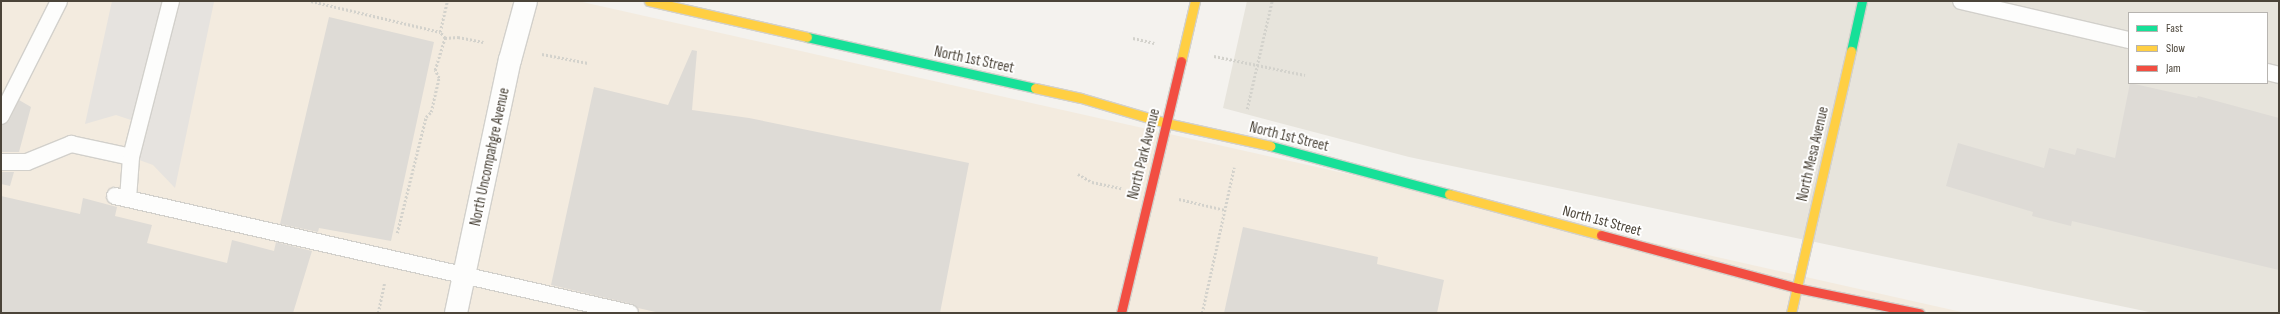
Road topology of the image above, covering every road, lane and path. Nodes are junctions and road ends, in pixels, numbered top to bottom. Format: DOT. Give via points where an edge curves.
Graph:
graph roads {
  1 [pos="59,1"];
  2 [pos="171,1"];
  3 [pos="311,1"];
  4 [pos="447,1"];
  5 [pos="526,1"];
  6 [pos="649,1"];
  7 [pos="1195,1"];
  8 [pos="1862,1"];
  9 [pos="1961,1"];
  10 [pos="440,32"];
  11 [pos="1133,38"];
  12 [pos="2128,40"];
  13 [pos="1184,50"];
  14 [pos="2268,72"];
  15 [pos="1305,75"];
  16 [pos="2279,75"];
  17 [pos="1,116"];
  18 [pos="1166,123"];
  19 [pos="131,157"];
  20 [pos="1,162"];
  21 [pos="391,258"];
  22 [pos="465,274"];
  23 [pos="1797,288"];
  24 [pos="378,313"];
  25 [pos="456,313"];
  26 [pos="630,313"];
  27 [pos="1121,313"];
  28 [pos="1791,313"];
  29 [pos="1919,313"];
  1 -- 17 [label="lane"];
  2 -- 19 [label="lane"];
  3 -- 10 [label="path"];
  4 -- 10 [label="path"];
  5 -- 22 [label="street, North Uncompahgre Avenue" via="510,60"];
  6 -- 18 [label="street, North 1st Street" via="1081,98"];
  7 -- 13 [label="street, North Park Avenue"];
  8 -- 23 [label="street, North Mesa Avenue"];
  9 -- 12 [label="lane"];
  10 -- 21 [label="path" via="446,38 435,70 439,78 432,112 426,117"];
  11 -- 13 [label="path"];
  13 -- 15 [label="path"];
  13 -- 18 [label="street, North Park Avenue"];
  14 -- 16 [label="lane"];
  18 -- 23 [label="street, North 1st Street" via="1256,142"];
  18 -- 27 [label="street, North Park Avenue"];
  19 -- 20 [label="lane" via="71,144 27,162"];
  19 -- 21 [label="lane" via="121,197"];
  21 -- 22 [label="lane"];
  21 -- 24 [label="path"];
  22 -- 25 [label="street, North Uncompahgre Avenue"];
  22 -- 26 [label="lane"];
  23 -- 28 [label="street, North Mesa Avenue"];
  23 -- 29 [label="street, North 1st Street"];
}
